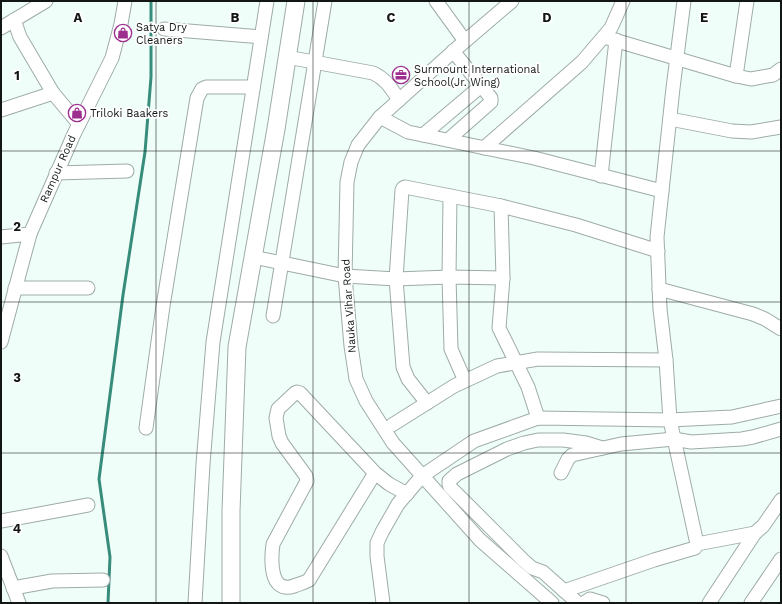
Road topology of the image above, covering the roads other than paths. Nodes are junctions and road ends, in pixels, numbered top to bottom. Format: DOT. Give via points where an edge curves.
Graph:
graph roads {
  1 [pos="46,1"];
  2 [pos="125,1"];
  3 [pos="267,1"];
  4 [pos="296,1"];
  5 [pos="325,1"];
  6 [pos="436,1"];
  7 [pos="512,1"];
  8 [pos="623,1"];
  9 [pos="684,1"];
  10 [pos="747,1"];
  11 [pos="14,20"];
  12 [pos="1,28"];
  13 [pos="164,30"];
  14 [pos="261,37"];
  15 [pos="610,39"];
  16 [pos="465,41"];
  17 [pos="453,51"];
  18 [pos="287,57"];
  19 [pos="677,59"];
  20 [pos="315,62"];
  21 [pos="781,69"];
  22 [pos="736,76"];
  23 [pos="481,86"];
  24 [pos="254,87"];
  25 [pos="53,93"];
  26 [pos="399,100"];
  27 [pos="1,110"];
  28 [pos="380,117"];
  29 [pos="670,119"];
  30 [pos="79,124"];
  31 [pos="781,128"];
  32 [pos="423,135"];
  33 [pos="448,140"];
  34 [pos="484,148"];
  35 [pos="127,171"];
  36 [pos="56,173"];
  37 [pos="601,176"];
  38 [pos="662,191"];
  39 [pos="450,196"];
  40 [pos="501,206"];
  41 [pos="30,234"];
  42 [pos="1,237"];
  43 [pos="658,251"];
  44 [pos="253,257"];
  45 [pos="282,263"];
  46 [pos="345,276"];
  47 [pos="449,277"];
  48 [pos="503,278"];
  49 [pos="396,280"];
  50 [pos="15,288"];
  51 [pos="88,288"];
  52 [pos="659,289"];
  53 [pos="273,316"];
  54 [pos="781,329"];
  55 [pos="1,342"];
  56 [pos="666,360"];
  57 [pos="516,362"];
  58 [pos="466,381"];
  59 [pos="427,403"];
  60 [pos="781,406"];
  61 [pos="538,418"];
  62 [pos="670,420"];
  63 [pos="392,425"];
  64 [pos="146,428"];
  65 [pos="781,429"];
  66 [pos="674,438"];
  67 [pos="602,448"];
  68 [pos="375,473"];
  69 [pos="562,473"];
  70 [pos="422,476"];
  71 [pos="407,494"];
  72 [pos="781,500"];
  73 [pos="88,505"];
  74 [pos="1,521"];
  75 [pos="755,534"];
  76 [pos="697,544"];
  77 [pos="1,556"];
  78 [pos="781,559"];
  79 [pos="103,580"];
  80 [pos="13,588"];
  81 [pos="564,591"];
  82 [pos="379,602"];
  83 [pos="19,603"];
  84 [pos="195,603"];
  85 [pos="231,603"];
  86 [pos="552,603"];
  87 [pos="578,603"];
  88 [pos="584,603"];
  89 [pos="603,603"];
  90 [pos="709,603"];
  91 [pos="751,603"];
  1 -- 11 [label="street"];
  2 -- 30 [label="street, Rampur Road" via="112,58"];
  3 -- 14 [label="street"];
  4 -- 18 [label="main road"];
  5 -- 20 [label="street"];
  6 -- 16 [label="street"];
  7 -- 16 [label="street, Nauka Vihar Road"];
  8 -- 15 [label="street" via="611,28"];
  9 -- 19 [label="street"];
  10 -- 22 [label="street"];
  11 -- 12 [label="street"];
  11 -- 25 [label="street" via="20,37"];
  13 -- 14 [label="street"];
  14 -- 24 [label="street"];
  15 -- 19 [label="street"];
  15 -- 34 [label="street"];
  15 -- 37 [label="street"];
  16 -- 17 [label="street, Nauka Vihar Road"];
  17 -- 23 [label="street"];
  17 -- 26 [label="street, Nauka Vihar Road"];
  18 -- 20 [label="street"];
  18 -- 44 [label="main road"];
  19 -- 22 [label="street"];
  19 -- 29 [label="street"];
  20 -- 26 [label="street" via="373,73 387,82"];
  20 -- 45 [label="street"];
  21 -- 22 [label="street" via="773,75 750,79"];
  23 -- 32 [label="street"];
  23 -- 33 [label="street" via="491,98 491,102"];
  24 -- 64 [label="street" via="206,87 198,98 163,306"];
  24 -- 84 [label="street" via="214,342 203,464"];
  25 -- 27 [label="street"];
  25 -- 30 [label="street"];
  26 -- 28 [label="street, Nauka Vihar Road"];
  28 -- 32 [label="street" via="408,132"];
  28 -- 46 [label="street, Nauka Vihar Road" via="358,145 351,162 347,182"];
  29 -- 31 [label="street" via="732,131 751,132"];
  29 -- 38 [label="street"];
  30 -- 36 [label="street, Rampur Road"];
  32 -- 33 [label="street"];
  33 -- 34 [label="street"];
  34 -- 37 [label="street"];
  35 -- 36 [label="street"];
  36 -- 41 [label="street, Rampur Road"];
  37 -- 38 [label="street"];
  38 -- 43 [label="street"];
  39 -- 40 [label="street"];
  39 -- 47 [label="street"];
  39 -- 49 [label="street" via="403,188"];
  40 -- 43 [label="street" via="576,225"];
  40 -- 48 [label="street"];
  41 -- 42 [label="street"];
  41 -- 50 [label="street, Rampur Road"];
  43 -- 52 [label="street"];
  44 -- 45 [label="street"];
  44 -- 85 [label="main road" via="237,347 231,511"];
  45 -- 46 [label="street"];
  45 -- 53 [label="street"];
  46 -- 49 [label="street"];
  46 -- 70 [label="street, Nauka Vihar Road" via="356,379 366,401 393,443"];
  47 -- 48 [label="street"];
  47 -- 49 [label="street"];
  47 -- 58 [label="street" via="451,349"];
  48 -- 57 [label="street" via="499,328"];
  49 -- 59 [label="street" via="402,367"];
  50 -- 51 [label="street"];
  50 -- 55 [label="street, Rampur Road"];
  52 -- 54 [label="street" via="753,314"];
  52 -- 56 [label="street"];
  56 -- 57 [label="street" via="538,359"];
  56 -- 62 [label="street"];
  57 -- 58 [label="street" via="497,366"];
  57 -- 61 [label="street" via="528,387"];
  58 -- 59 [label="street"];
  59 -- 63 [label="street"];
  60 -- 62 [label="street" via="732,416"];
  61 -- 62 [label="street"];
  61 -- 70 [label="street" via="474,441"];
  62 -- 66 [label="street"];
  65 -- 66 [label="street" via="742,439 691,442"];
  66 -- 67 [label="street"];
  66 -- 76 [label="street"];
  67 -- 69 [label="street" via="572,455"];
  67 -- 81 [label="street" via="563,440 524,443 457,474 449,481 450,487 523,560 532,568 543,572"];
  68 -- 68 [label="street" via="300,393 295,393 278,409 276,418 279,436 307,478 273,544 272,573 280,585 290,588 308,580"];
  68 -- 71 [label="street"];
  70 -- 71 [label="street"];
  70 -- 86 [label="street, Nauka Vihar Road" via="480,540"];
  71 -- 82 [label="street" via="398,504 377,544"];
  72 -- 75 [label="street"];
  73 -- 74 [label="street"];
  75 -- 76 [label="street"];
  75 -- 90 [label="street"];
  76 -- 81 [label="street" via="695,548"];
  77 -- 80 [label="street"];
  78 -- 91 [label="street"];
  79 -- 80 [label="street" via="52,581"];
  80 -- 83 [label="street"];
  81 -- 87 [label="street"];
  88 -- 89 [label="street" via="590,599"];
}
